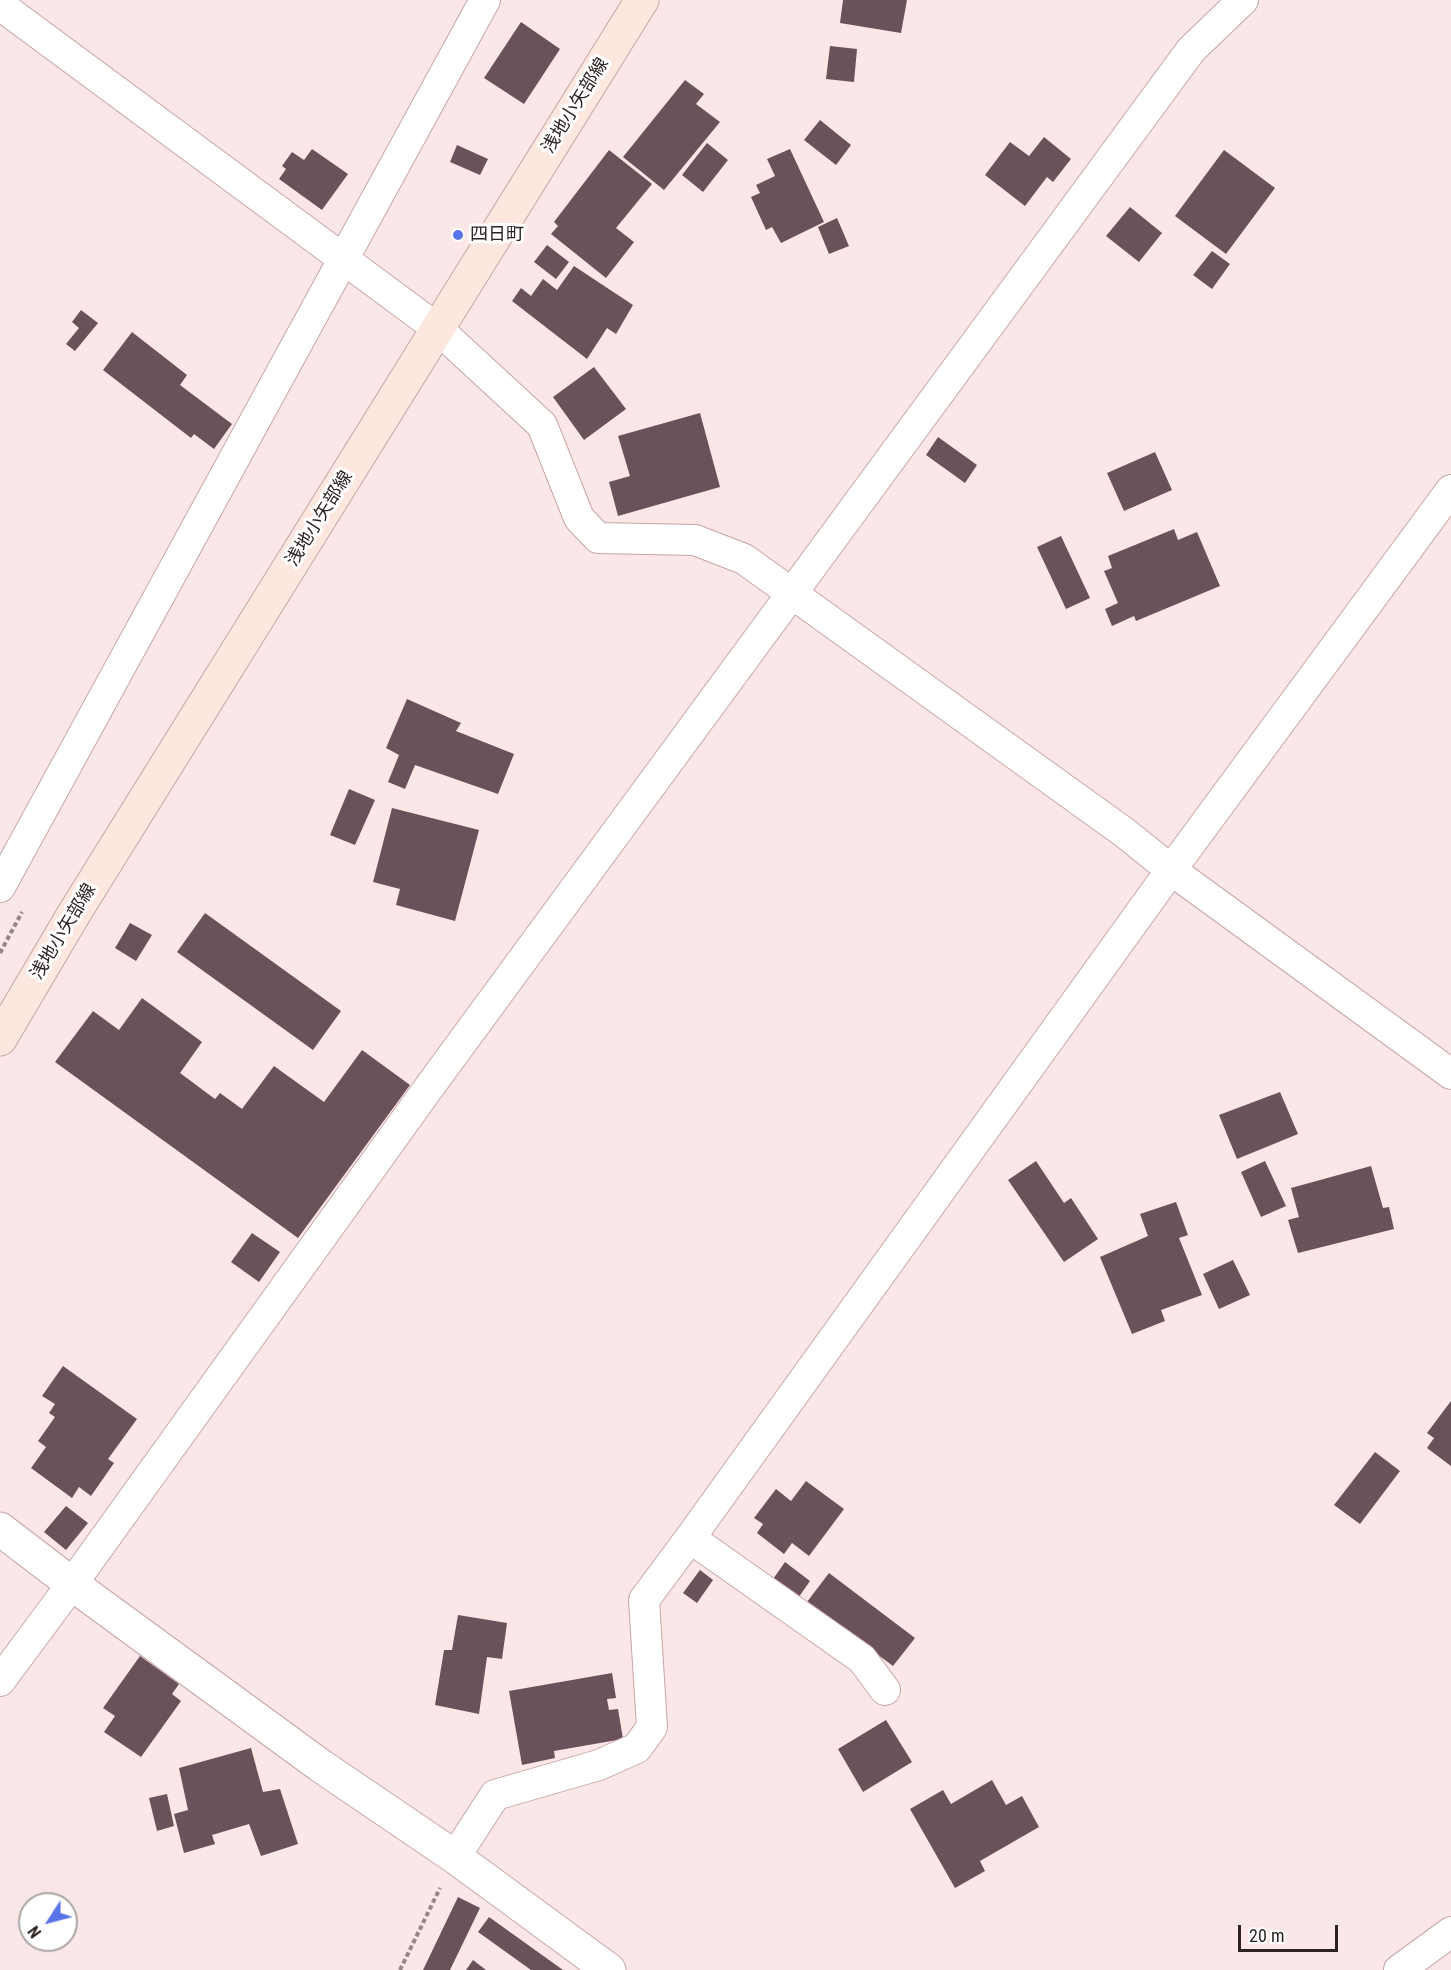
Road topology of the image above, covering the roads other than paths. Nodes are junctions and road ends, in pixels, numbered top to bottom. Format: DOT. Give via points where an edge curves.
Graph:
graph roads {
  1 [pos="485,0"];
  2 [pos="642,0"];
  3 [pos="1243,0"];
  4 [pos="0,5"];
  5 [pos="345,259"];
  6 [pos="438,329"];
  7 [pos="1451,490"];
  8 [pos="793,594"];
  9 [pos="1171,870"];
  10 [pos="0,887"];
  11 [pos="0,1039"];
  12 [pos="1451,1074"];
  13 [pos="0,1529"];
  14 [pos="690,1538"];
  15 [pos="72,1584"];
  16 [pos="0,1681"];
  17 [pos="885,1690"];
  18 [pos="455,1857"];
  19 [pos="1451,1932"];
  20 [pos="609,1970"];
  21 [pos="1399,1970"];
  1 -- 5 [label="street"];
  2 -- 6 [label="main road, 浅地小矢部線"];
  3 -- 8 [label="street" via="1191,50"];
  4 -- 5 [label="street"];
  5 -- 6 [label="street"];
  5 -- 10 [label="street"];
  6 -- 8 [label="street" via="542,424 579,518 598,538 696,540 744,559"];
  6 -- 11 [label="main road, 浅地小矢部線"];
  7 -- 9 [label="street"];
  8 -- 9 [label="street"];
  8 -- 15 [label="street" via="430,1086"];
  9 -- 12 [label="street"];
  9 -- 14 [label="street"];
  13 -- 15 [label="street"];
  14 -- 17 [label="street" via="862,1659"];
  14 -- 18 [label="street" via="644,1600 652,1727 637,1748 599,1765 495,1795"];
  15 -- 16 [label="street"];
  15 -- 18 [label="street" via="321,1766"];
  18 -- 20 [label="street"];
  19 -- 21 [label="street"];
}
